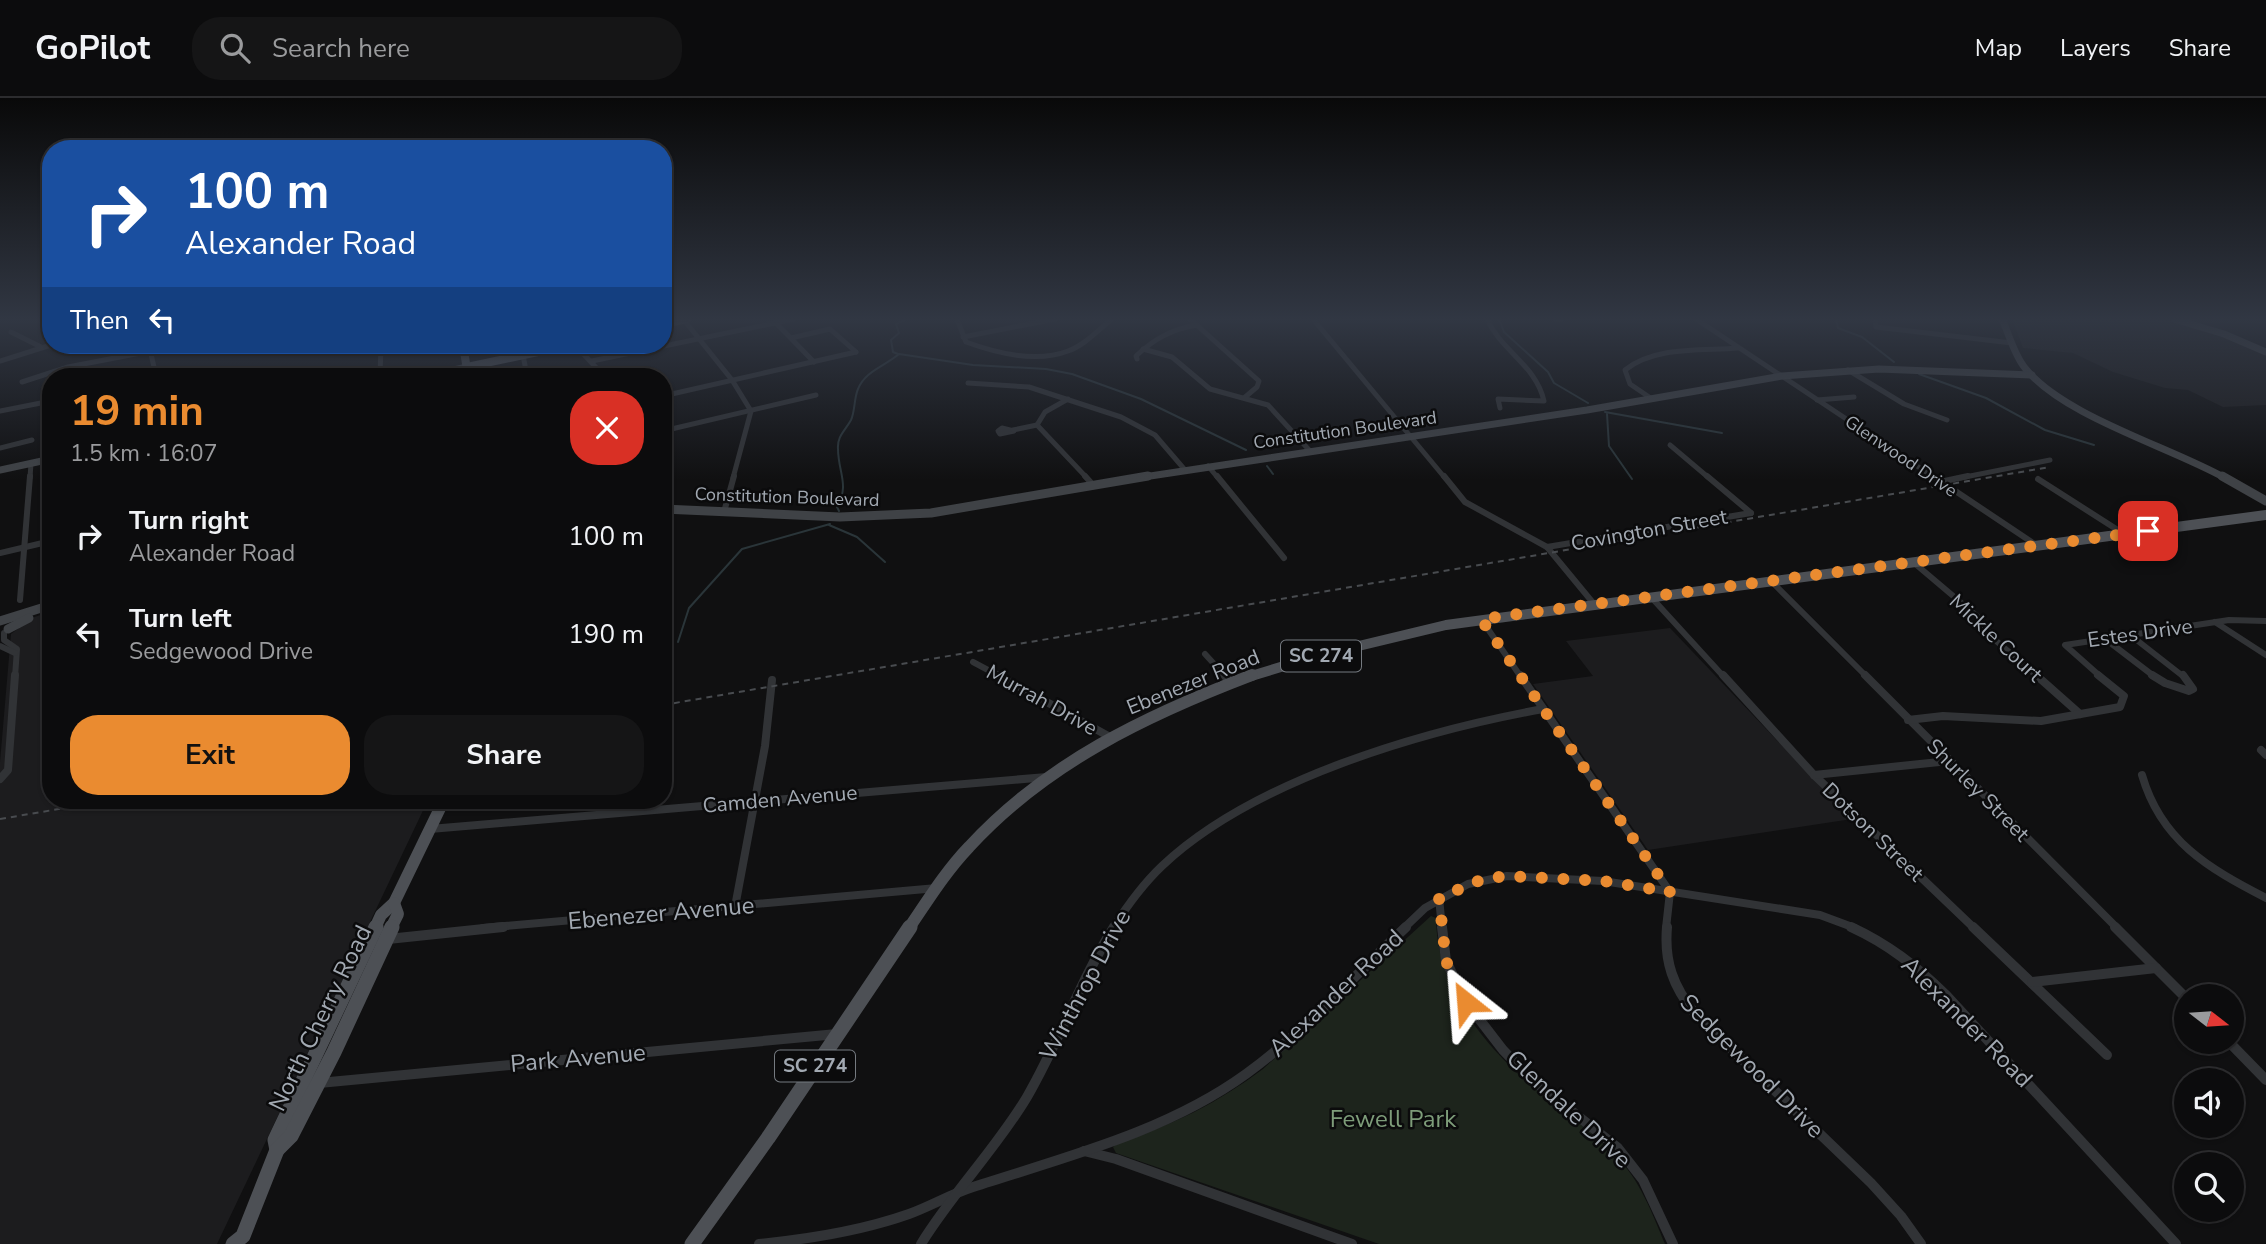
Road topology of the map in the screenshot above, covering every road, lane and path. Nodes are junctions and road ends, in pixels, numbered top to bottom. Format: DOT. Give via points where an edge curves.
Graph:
graph roads {
  1 [pos="726,372"];
  2 [pos="766,372"];
  3 [pos="1190,372"];
  4 [pos="1250,372"];
  5 [pos="1357,372"];
  6 [pos="1530,372"];
  7 [pos="1626,372"];
  8 [pos="1777,372"];
  9 [pos="1821,372"];
  10 [pos="1852,372"];
  11 [pos="1976,372"];
  12 [pos="2030,372"];
  13 [pos="2032,375"];
  14 [pos="42,376"];
  15 [pos="1782,376"];
  16 [pos="732,380"];
  17 [pos="22,382"];
  18 [pos="968,383"];
  19 [pos="672,394"];
  20 [pos="816,395"];
  21 [pos="1854,397"];
  22 [pos="1244,398"];
  23 [pos="1652,398"];
  24 [pos="1068,399"];
  25 [pos="1816,400"];
  26 [pos="42,403"];
  27 [pos="1500,408"];
  28 [pos="0,411"];
  29 [pos="751,411"];
  30 [pos="1947,420"];
  31 [pos="1037,425"];
  32 [pos="672,430"];
  33 [pos="1013,430"];
  34 [pos="1410,437"];
  35 [pos="32,440"];
  36 [pos="1670,445"];
  37 [pos="0,448"];
  38 [pos="1310,451"];
  39 [pos="2050,460"];
  40 [pos="42,461"];
  41 [pos="31,463"];
  42 [pos="1208,466"];
  43 [pos="0,470"];
  44 [pos="1185,470"];
  45 [pos="2038,479"];
  46 [pos="1939,482"];
  47 [pos="1094,486"];
  48 [pos="2266,501"];
  49 [pos="672,509"];
  50 [pos="724,512"];
  51 [pos="2266,515"];
  52 [pos="2124,534"];
  53 [pos="42,543"];
  54 [pos="2036,546"];
  55 [pos="25,547"];
  56 [pos="1547,547"];
  57 [pos="0,553"];
  58 [pos="1284,558"];
  59 [pos="1913,562"];
  60 [pos="1772,581"];
  61 [pos="1651,597"];
  62 [pos="20,600"];
  63 [pos="1594,604"];
  64 [pos="42,608"];
  65 [pos="42,610"];
  66 [pos="1481,619"];
  67 [pos="0,620"];
  68 [pos="2266,621"];
  69 [pos="2214,622"];
  70 [pos="4,633"];
  71 [pos="2129,634"];
  72 [pos="2104,638"];
  73 [pos="0,646"];
  74 [pos="15,653"];
  75 [pos="1205,654"];
  76 [pos="2266,655"];
  77 [pos="973,662"];
  78 [pos="772,680"];
  79 [pos="1233,685"];
  80 [pos="1543,709"];
  81 [pos="2080,714"];
  82 [pos="1908,720"];
  83 [pos="1110,737"];
  84 [pos="1949,761"];
  85 [pos="1814,775"];
  86 [pos="2142,775"];
  87 [pos="1047,777"];
  88 [pos="0,779"];
  89 [pos="754,802"];
  90 [pos="440,809"];
  91 [pos="670,809"];
  92 [pos="672,809"];
  93 [pos="430,829"];
  94 [pos="939,887"];
  95 [pos="1670,892"];
  96 [pos="1439,898"];
  97 [pos="2266,898"];
  98 [pos="394,903"];
  99 [pos="735,907"];
  100 [pos="384,941"];
  101 [pos="2156,968"];
  102 [pos="2032,982"];
  103 [pos="2174,986"];
  104 [pos="837,1034"];
  105 [pos="2241,1054"];
  106 [pos="2107,1055"];
  107 [pos="2266,1080"];
  108 [pos="318,1083"];
  109 [pos="277,1150"];
  110 [pos="1084,1150"];
  111 [pos="954,1192"];
  112 [pos="241,1241"];
  113 [pos="692,1244"];
  114 [pos="759,1244"];
  115 [pos="921,1244"];
  116 [pos="1352,1244"];
  117 [pos="1673,1244"];
  118 [pos="1921,1244"];
  119 [pos="2176,1244"];
  1 -- 16 [label="street"];
  2 -- 16 [label="street"];
  3 -- 22 [label="street" via="1210,389"];
  4 -- 22 [label="street" via="1259,381"];
  5 -- 34 [label="street"];
  6 -- 27 [label="street" via="1544,401 1498,399"];
  7 -- 23 [label="street" via="1628,381"];
  8 -- 15 [label="street, Glenwood Drive"];
  9 -- 15 [label="street, Constitution Boulevard"];
  10 -- 30 [label="street" via="1904,404"];
  11 -- 13 [label="street, Constitution Boulevard"];
  12 -- 13 [label="street"];
  13 -- 48 [label="street" via="2080,409"];
  14 -- 17 [label="street"];
  15 -- 23 [label="street, Constitution Boulevard"];
  15 -- 25 [label="street, Glenwood Drive"];
  16 -- 19 [label="street"];
  16 -- 29 [label="street"];
  18 -- 24 [label="street" via="1029,387"];
  20 -- 29 [label="street"];
  21 -- 25 [label="street"];
  22 -- 38 [label="street" via="1276,410"];
  23 -- 34 [label="street, Constitution Boulevard"];
  24 -- 31 [label="street" via="1045,412"];
  24 -- 44 [label="street" via="1145,428"];
  25 -- 46 [label="street, Glenwood Drive"];
  26 -- 28 [label="street"];
  29 -- 32 [label="street"];
  29 -- 50 [label="street"];
  31 -- 33 [label="street"];
  31 -- 47 [label="street"];
  34 -- 38 [label="street, Constitution Boulevard"];
  34 -- 56 [label="street" via="1470,507"];
  35 -- 37 [label="street"];
  36 -- 56 [label="street, Covington Street" via="1751,513"];
  38 -- 42 [label="street, Constitution Boulevard"];
  39 -- 46 [label="street"];
  40 -- 41 [label="street"];
  41 -- 43 [label="street"];
  41 -- 55 [label="street"];
  42 -- 44 [label="street, Constitution Boulevard"];
  42 -- 58 [label="street"];
  44 -- 47 [label="street, Constitution Boulevard"];
  45 -- 52 [label="street"];
  46 -- 54 [label="street, Glenwood Drive"];
  47 -- 50 [label="street, Constitution Boulevard" via="908,515"];
  49 -- 50 [label="street, Constitution Boulevard"];
  51 -- 52 [label="main road, Ebenezer Road / SC 274"];
  52 -- 54 [label="main road, Ebenezer Road / SC 274"];
  53 -- 55 [label="street"];
  54 -- 59 [label="main road, Ebenezer Road / SC 274"];
  55 -- 57 [label="street"];
  55 -- 62 [label="street"];
  56 -- 63 [label="street"];
  59 -- 60 [label="main road, Ebenezer Road / SC 274"];
  59 -- 81 [label="street, Mickle Court"];
  60 -- 61 [label="main road, Ebenezer Road / SC 274"];
  60 -- 82 [label="street, Shurley Street"];
  61 -- 63 [label="main road, Ebenezer Road / SC 274"];
  61 -- 85 [label="street, Dotson Street"];
  63 -- 66 [label="main road, Ebenezer Road / SC 274"];
  64 -- 67 [label="street"];
  65 -- 70 [label="street"];
  66 -- 79 [label="main road, Ebenezer Road / SC 274" via="1365,644"];
  66 -- 80 [label="street"];
  67 -- 70 [label="street" via="9,624"];
  68 -- 69 [label="street, Estes Drive"];
  69 -- 71 [label="street, Estes Drive"];
  69 -- 76 [label="street"];
  70 -- 74 [label="street" via="4,640 17,649"];
  71 -- 72 [label="street, Estes Drive"];
  71 -- 72 [label="street" via="2182,674 2193,689 2178,690 2161,683"];
  72 -- 81 [label="street, Estes Drive" via="2065,645 2124,696 2120,707"];
  73 -- 74 [label="street"];
  74 -- 88 [label="street" via="8,770"];
  75 -- 79 [label="street"];
  77 -- 83 [label="street, Murrah Drive"];
  78 -- 89 [label="street"];
  79 -- 83 [label="main road, Ebenezer Road / SC 274"];
  80 -- 95 [label="street"];
  80 -- 111 [label="street, Winthrop Drive" via="1446,729 1352,760 1242,808 1177,850 1124,911 1012,1121"];
  81 -- 82 [label="street, Estes Drive" via="2041,721 1943,716"];
  82 -- 84 [label="street, Shurley Street"];
  83 -- 87 [label="main road, Ebenezer Road / SC 274"];
  84 -- 85 [label="street"];
  84 -- 101 [label="street, Shurley Street"];
  85 -- 102 [label="street, Dotson Street"];
  86 -- 97 [label="street" via="2153,811 2179,843"];
  87 -- 89 [label="street, Camden Avenue"];
  87 -- 94 [label="main road, Ebenezer Road / SC 274" via="967,848"];
  89 -- 92 [label="street, Camden Avenue"];
  89 -- 99 [label="street"];
  90 -- 93 [label="main road, North Cherry Road"];
  91 -- 93 [label="street, Camden Avenue"];
  93 -- 98 [label="main road, North Cherry Road"];
  94 -- 99 [label="street, Ebenezer Avenue"];
  94 -- 104 [label="main road, SC 274"];
  95 -- 96 [label="street, Alexander Road" via="1603,881 1507,876 1483,879"];
  95 -- 118 [label="street, Sedgewood Drive" via="1665,949 1668,973 1678,995 1871,1183"];
  95 -- 119 [label="street, Alexander Road" via="1820,915 1887,945 1945,994"];
  96 -- 110 [label="street, Alexander Road" via="1278,1049 1234,1083 1179,1113"];
  96 -- 117 [label="street, Glendale Drive" via="1446,961 1466,1002 1530,1077 1619,1148 1643,1180"];
  98 -- 100 [label="main road, North Cherry Road" via="398,914"];
  98 -- 109 [label="main road, North Cherry Road" via="381,915 314,1055 275,1140"];
  99 -- 100 [label="street, Ebenezer Avenue" via="397,936"];
  100 -- 108 [label="main road, North Cherry Road"];
  101 -- 102 [label="street"];
  101 -- 103 [label="street, Shurley Street"];
  102 -- 106 [label="street, Dotson Street"];
  104 -- 108 [label="street, Park Avenue"];
  104 -- 113 [label="main road, SC 274"];
  105 -- 107 [label="street"];
  108 -- 109 [label="main road, North Cherry Road" via="291,1136"];
  109 -- 112 [label="main road, North Cherry Road"];
  110 -- 111 [label="street, Alexander Road"];
  110 -- 116 [label="street"];
  111 -- 114 [label="street, Alexander Road" via="860,1230"];
  111 -- 115 [label="street, Winthrop Drive"];
}
